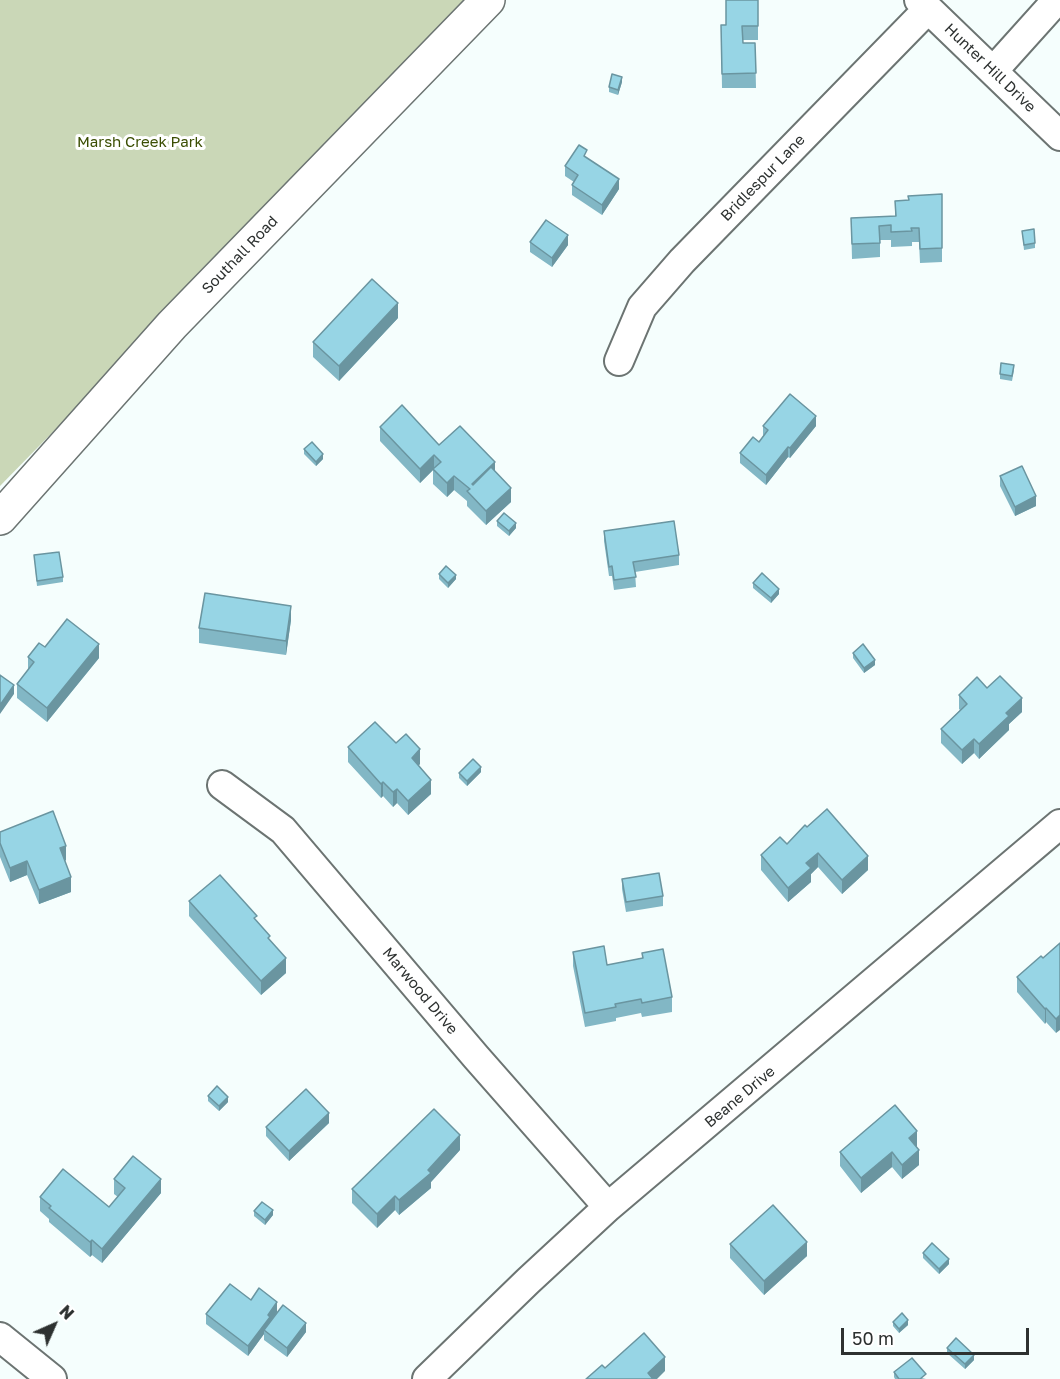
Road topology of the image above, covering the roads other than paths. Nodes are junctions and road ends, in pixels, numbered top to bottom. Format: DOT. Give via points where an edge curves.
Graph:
graph roads {
  1 [pos="488,0"];
  2 [pos="1057,0"];
  3 [pos="924,5"];
  4 [pos="994,70"];
  5 [pos="1060,136"];
  6 [pos="619,361"];
  7 [pos="0,518"];
  8 [pos="222,785"];
  9 [pos="1060,824"];
  10 [pos="608,1207"];
  11 [pos="0,1337"];
  12 [pos="52,1379"];
  13 [pos="427,1379"];
  1 -- 7 [label="street, Southall Road" via="172,325"];
  2 -- 4 [label="street"];
  3 -- 4 [label="street, Hunter Hill Drive"];
  3 -- 6 [label="street, Bridlespur Lane" via="642,307"];
  4 -- 5 [label="street, Hunter Hill Drive"];
  8 -- 10 [label="street, Marwood Drive" via="283,830"];
  9 -- 10 [label="street, Beane Drive"];
  10 -- 13 [label="street, Beane Drive"];
  11 -- 12 [label="street"];
}
